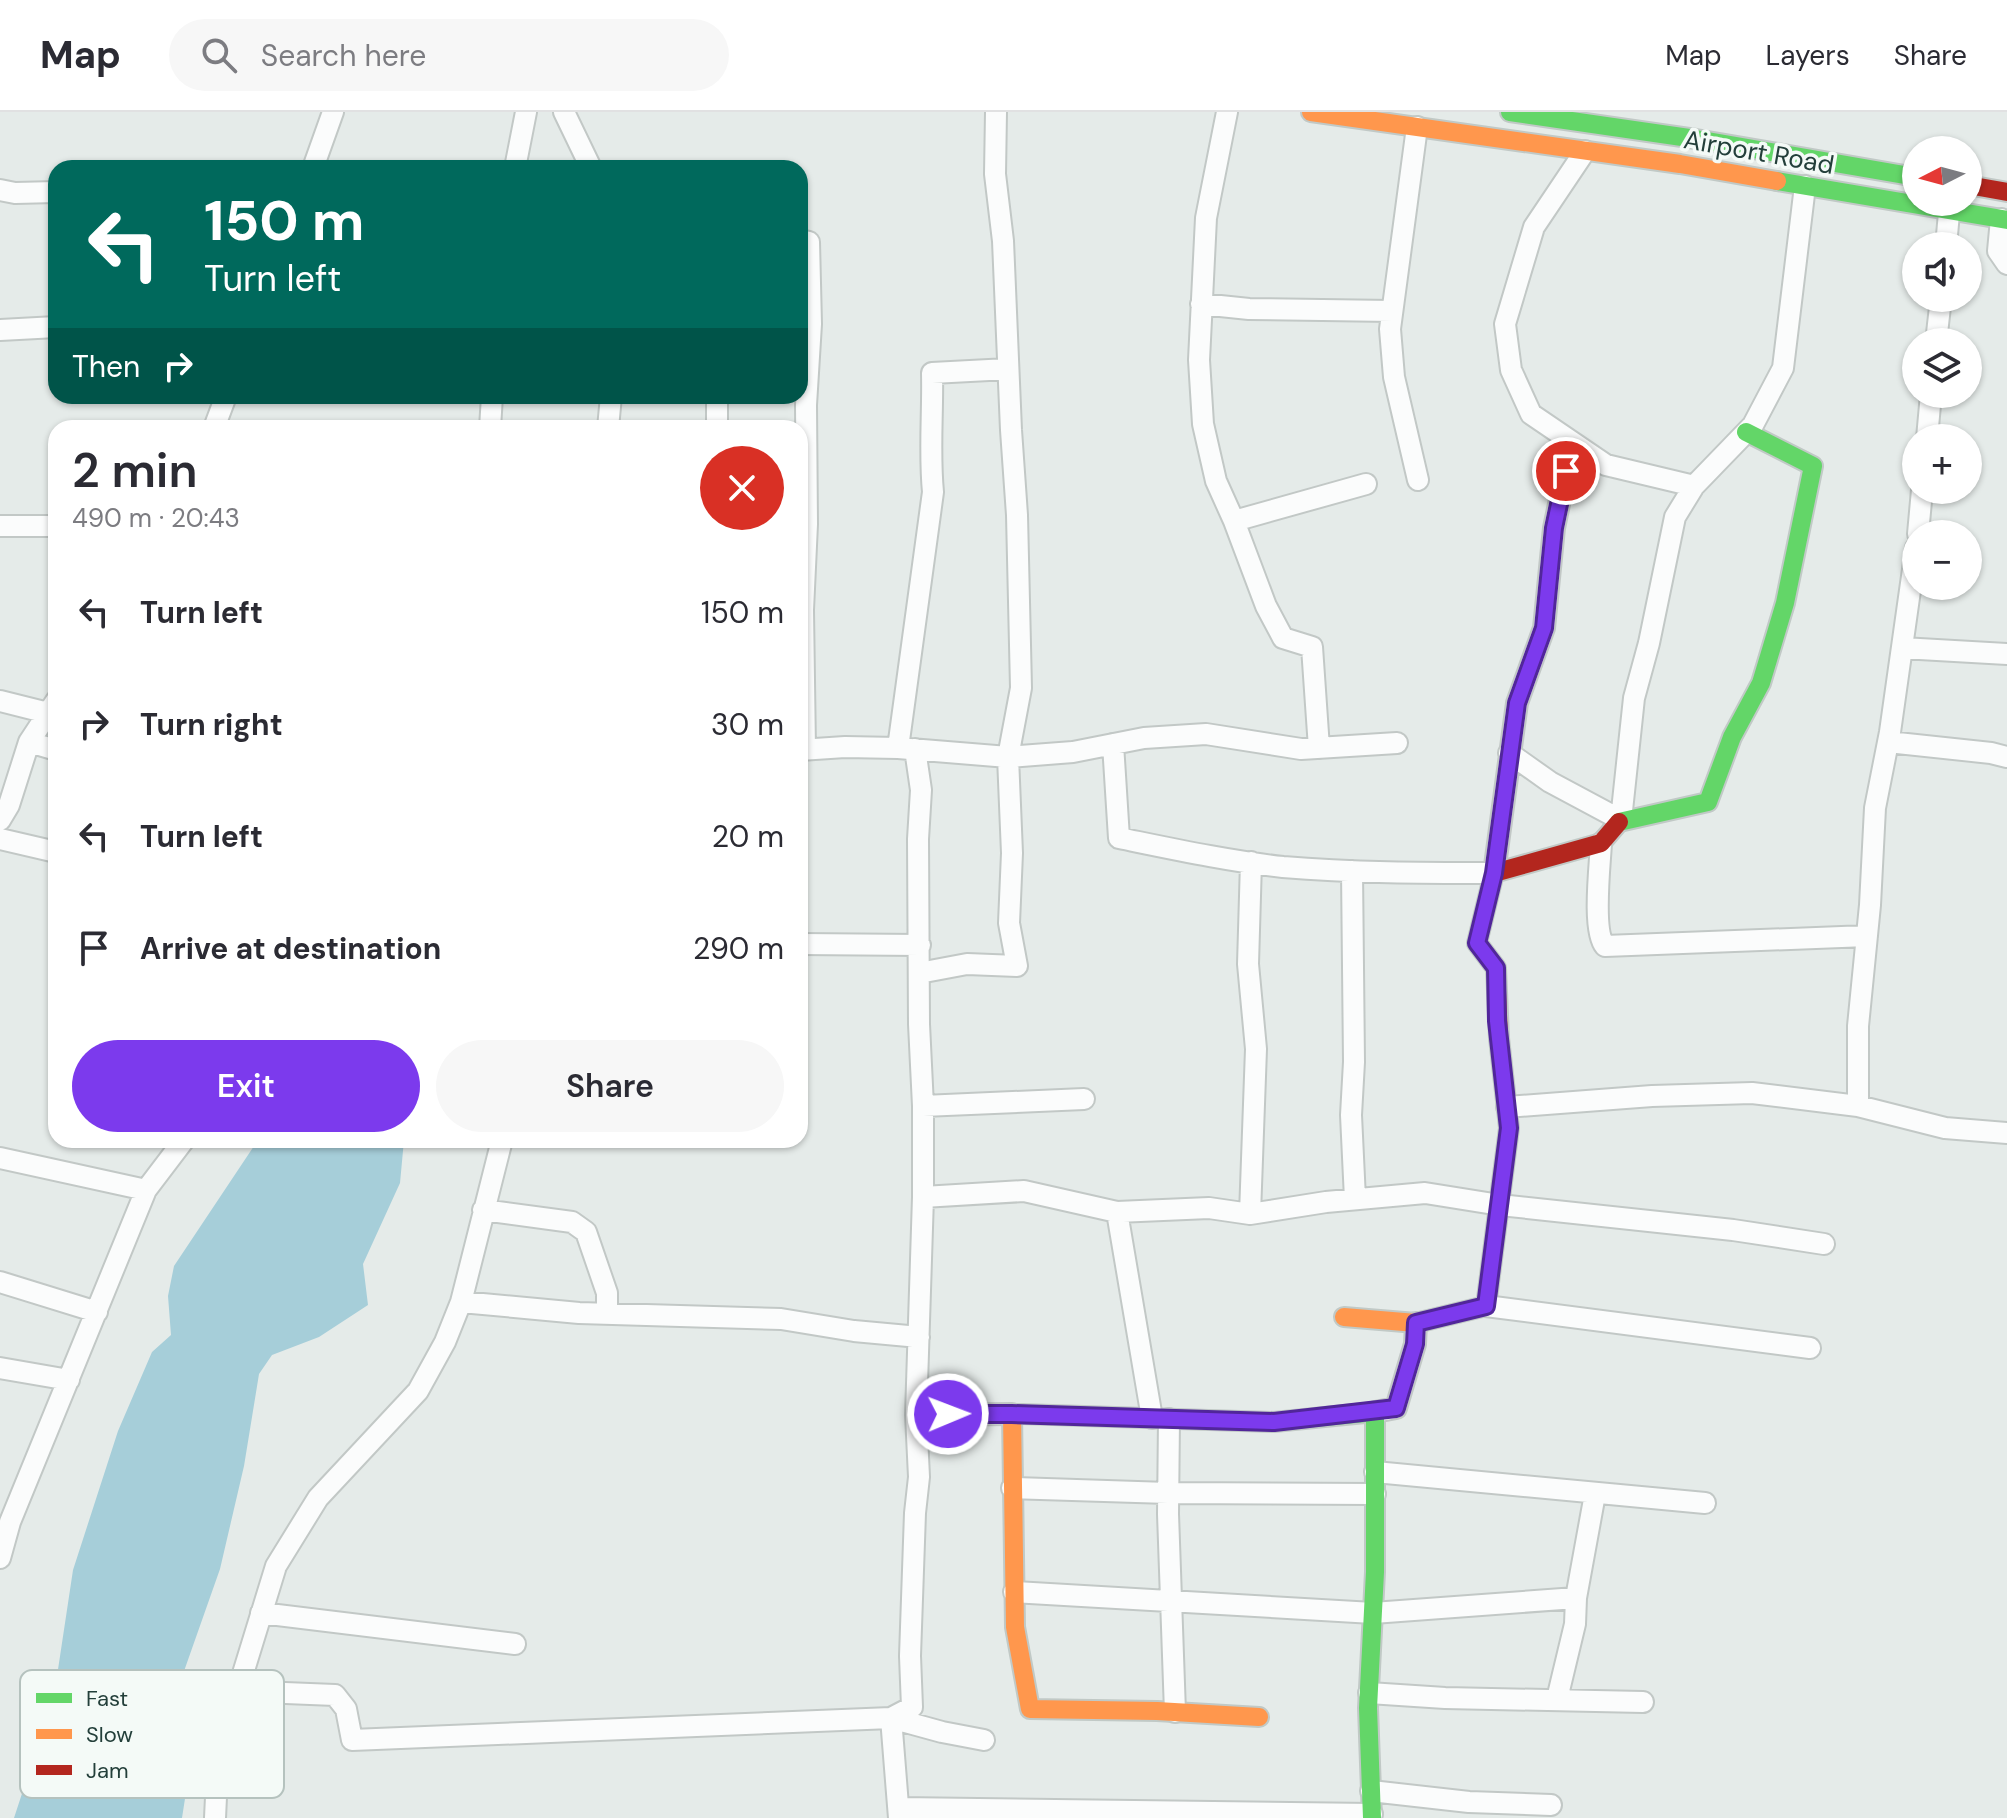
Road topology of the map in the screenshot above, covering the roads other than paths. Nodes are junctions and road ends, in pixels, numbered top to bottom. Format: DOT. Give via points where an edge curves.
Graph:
graph roads {
  1 [pos="333,112"];
  2 [pos="526,112"];
  3 [pos="564,112"];
  4 [pos="996,112"];
  5 [pos="1227,112"];
  6 [pos="1311,112"];
  7 [pos="1510,112"];
  8 [pos="1417,127"];
  9 [pos="1585,151"];
  10 [pos="316,160"];
  11 [pos="517,160"];
  12 [pos="587,160"];
  13 [pos="1902,175"];
  14 [pos="1805,186"];
  15 [pos="1982,188"];
  16 [pos="0,190"];
  17 [pos="48,192"];
  18 [pos="2007,192"];
  19 [pos="1902,199"];
  20 [pos="1982,214"];
  21 [pos="2004,219"];
  22 [pos="808,242"];
  23 [pos="2007,264"];
  24 [pos="1201,304"];
  25 [pos="1392,311"];
  26 [pos="48,327"];
  27 [pos="0,330"];
  28 [pos="1008,369"];
  29 [pos="808,373"];
  30 [pos="1746,432"];
  31 [pos="1572,442"];
  32 [pos="1418,480"];
  33 [pos="1366,484"];
  34 [pos="1694,486"];
  35 [pos="1234,521"];
  36 [pos="0,526"];
  37 [pos="48,526"];
  38 [pos="1909,600"];
  39 [pos="1902,648"];
  40 [pos="2007,654"];
  41 [pos="0,701"];
  42 [pos="48,707"];
  43 [pos="48,713"];
  44 [pos="29,742"];
  45 [pos="1888,742"];
  46 [pos="1397,743"];
  47 [pos="1113,744"];
  48 [pos="48,748"];
  49 [pos="1319,748"];
  50 [pos="907,749"];
  51 [pos="808,750"];
  52 [pos="1509,753"];
  53 [pos="1008,757"];
  54 [pos="2007,757"];
  55 [pos="6,794"];
  56 [pos="0,820"];
  57 [pos="1621,820"];
  58 [pos="0,839"];
  59 [pos="1601,843"];
  60 [pos="48,850"];
  61 [pos="1251,862"];
  62 [pos="1352,871"];
  63 [pos="1494,873"];
  64 [pos="1867,936"];
  65 [pos="808,944"];
  66 [pos="920,945"];
  67 [pos="919,973"];
  68 [pos="1084,1099"];
  69 [pos="923,1106"];
  70 [pos="1858,1106"];
  71 [pos="1507,1107"];
  72 [pos="2007,1133"];
  73 [pos="178,1148"];
  74 [pos="500,1148"];
  75 [pos="0,1158"];
  76 [pos="146,1190"];
  77 [pos="923,1197"];
  78 [pos="1355,1199"];
  79 [pos="1500,1205"];
  80 [pos="483,1210"];
  81 [pos="1117,1212"];
  82 [pos="1250,1214"];
  83 [pos="1824,1244"];
  84 [pos="0,1282"];
  85 [pos="461,1302"];
  86 [pos="1486,1306"];
  87 [pos="97,1312"];
  88 [pos="607,1312"];
  89 [pos="1344,1317"];
  90 [pos="1416,1323"];
  91 [pos="919,1337"];
  92 [pos="1810,1348"];
  93 [pos="0,1368"];
  94 [pos="69,1380"];
  95 [pos="1375,1412"];
  96 [pos="1012,1414"];
  97 [pos="916,1415"];
  98 [pos="1161,1418"];
  99 [pos="1375,1472"];
  100 [pos="1012,1488"];
  101 [pos="1168,1493"];
  102 [pos="1375,1494"];
  103 [pos="1595,1494"];
  104 [pos="1705,1503"];
  105 [pos="1,1551"];
  106 [pos="1014,1592"];
  107 [pos="1576,1598"];
  108 [pos="1172,1600"];
  109 [pos="261,1613"];
  110 [pos="1373,1613"];
  111 [pos="515,1644"];
  112 [pos="243,1670"];
  113 [pos="284,1693"];
  114 [pos="1369,1693"];
  115 [pos="1557,1699"];
  116 [pos="1643,1702"];
  117 [pos="1175,1712"];
  118 [pos="1259,1717"];
  119 [pos="891,1718"];
  120 [pos="984,1740"];
  121 [pos="1371,1791"];
  122 [pos="216,1798"];
  123 [pos="1551,1805"];
  124 [pos="899,1813"];
  125 [pos="1372,1816"];
  126 [pos="215,1818"];
  1 -- 10 [label="street"];
  2 -- 11 [label="street"];
  3 -- 12 [label="street"];
  4 -- 28 [label="street"];
  5 -- 24 [label="street" via="1206,218"];
  6 -- 8 [label="street, Airport Road"];
  7 -- 13 [label="street, Airport Road"];
  8 -- 9 [label="street, Airport Road"];
  8 -- 25 [label="street"];
  9 -- 14 [label="street, Airport Road"];
  9 -- 31 [label="street" via="1534,227 1505,324 1511,370 1531,414"];
  14 -- 19 [label="street, Airport Road"];
  14 -- 30 [label="street" via="1783,368"];
  15 -- 18 [label="street"];
  16 -- 17 [label="street"];
  20 -- 21 [label="street, Airport Road"];
  21 -- 23 [label="street" via="1998,251"];
  22 -- 29 [label="street"];
  24 -- 25 [label="street"];
  24 -- 35 [label="street" via="1203,424 1216,481"];
  25 -- 32 [label="street" via="1394,377"];
  26 -- 27 [label="street"];
  28 -- 50 [label="street" via="932,373 933,492"];
  28 -- 53 [label="street" via="1021,688"];
  30 -- 34 [label="street"];
  30 -- 57 [label="street" via="1813,466 1785,603 1761,683 1732,737 1708,802"];
  31 -- 34 [label="street" via="1606,465"];
  31 -- 52 [label="street" via="1554,528 1544,628 1517,703"];
  33 -- 35 [label="street"];
  34 -- 57 [label="street" via="1675,517 1634,698"];
  35 -- 49 [label="street" via="1283,638 1312,647"];
  36 -- 37 [label="street"];
  38 -- 39 [label="street"];
  39 -- 40 [label="street"];
  39 -- 45 [label="street"];
  41 -- 42 [label="street"];
  43 -- 44 [label="street"];
  44 -- 48 [label="street"];
  44 -- 55 [label="street"];
  45 -- 54 [label="street"];
  45 -- 64 [label="street" via="1875,808"];
  46 -- 49 [label="street"];
  47 -- 49 [label="street" via="1206,734"];
  47 -- 53 [label="street"];
  47 -- 61 [label="street" via="1119,838"];
  50 -- 51 [label="street"];
  50 -- 53 [label="street"];
  50 -- 66 [label="street" via="921,790"];
  52 -- 57 [label="street"];
  52 -- 63 [label="street"];
  53 -- 67 [label="street" via="1009,923 1017,966 967,964"];
  55 -- 56 [label="street"];
  57 -- 59 [label="street"];
  58 -- 60 [label="street"];
  59 -- 63 [label="street"];
  59 -- 64 [label="street" via="1599,925 1605,946"];
  61 -- 62 [label="street"];
  61 -- 82 [label="street" via="1248,964 1256,1049"];
  62 -- 63 [label="street"];
  62 -- 78 [label="street"];
  63 -- 71 [label="street" via="1477,943 1496,968"];
  64 -- 70 [label="street" via="1858,1026"];
  65 -- 66 [label="street"];
  66 -- 67 [label="street"];
  67 -- 69 [label="street"];
  68 -- 69 [label="street"];
  69 -- 77 [label="street"];
  70 -- 71 [label="street" via="1752,1093"];
  70 -- 72 [label="street" via="1945,1128"];
  71 -- 79 [label="street"];
  73 -- 76 [label="street"];
  74 -- 80 [label="street"];
  75 -- 76 [label="street"];
  76 -- 87 [label="street"];
  77 -- 81 [label="street" via="1024,1191"];
  77 -- 91 [label="street"];
  78 -- 79 [label="street" via="1425,1193"];
  78 -- 82 [label="street"];
  79 -- 83 [label="street"];
  79 -- 86 [label="street"];
  80 -- 85 [label="street"];
  80 -- 88 [label="street" via="572,1222 586,1232 607,1293"];
  81 -- 82 [label="street" via="1209,1208"];
  81 -- 98 [label="street"];
  84 -- 87 [label="street"];
  85 -- 88 [label="street"];
  85 -- 109 [label="street" via="418,1391 318,1498 276,1566"];
  86 -- 90 [label="street"];
  86 -- 92 [label="street"];
  87 -- 94 [label="street"];
  88 -- 91 [label="street" via="781,1319"];
  89 -- 90 [label="street"];
  90 -- 95 [label="street" via="1396,1408"];
  91 -- 97 [label="street"];
  93 -- 94 [label="street"];
  94 -- 105 [label="street"];
  95 -- 98 [label="street" via="1274,1422"];
  95 -- 99 [label="street"];
  96 -- 97 [label="street"];
  96 -- 98 [label="street"];
  96 -- 100 [label="street"];
  97 -- 119 [label="street" via="912,1707"];
  98 -- 101 [label="street"];
  99 -- 102 [label="street"];
  99 -- 103 [label="street"];
  100 -- 101 [label="street"];
  100 -- 106 [label="street"];
  101 -- 102 [label="street"];
  101 -- 108 [label="street"];
  102 -- 110 [label="street"];
  103 -- 104 [label="street"];
  103 -- 107 [label="street"];
  106 -- 108 [label="street"];
  106 -- 117 [label="street" via="1030,1709"];
  107 -- 110 [label="street"];
  107 -- 115 [label="street"];
  108 -- 110 [label="street"];
  108 -- 117 [label="street"];
  109 -- 111 [label="street"];
  109 -- 112 [label="street"];
  110 -- 114 [label="street"];
  113 -- 119 [label="street" via="335,1695 346,1709 352,1740"];
  114 -- 115 [label="street"];
  114 -- 121 [label="street"];
  115 -- 116 [label="street"];
  117 -- 118 [label="street"];
  119 -- 120 [label="street"];
  119 -- 124 [label="street"];
  121 -- 123 [label="street"];
  121 -- 125 [label="street"];
  122 -- 126 [label="street"];
  124 -- 125 [label="street"];
}
